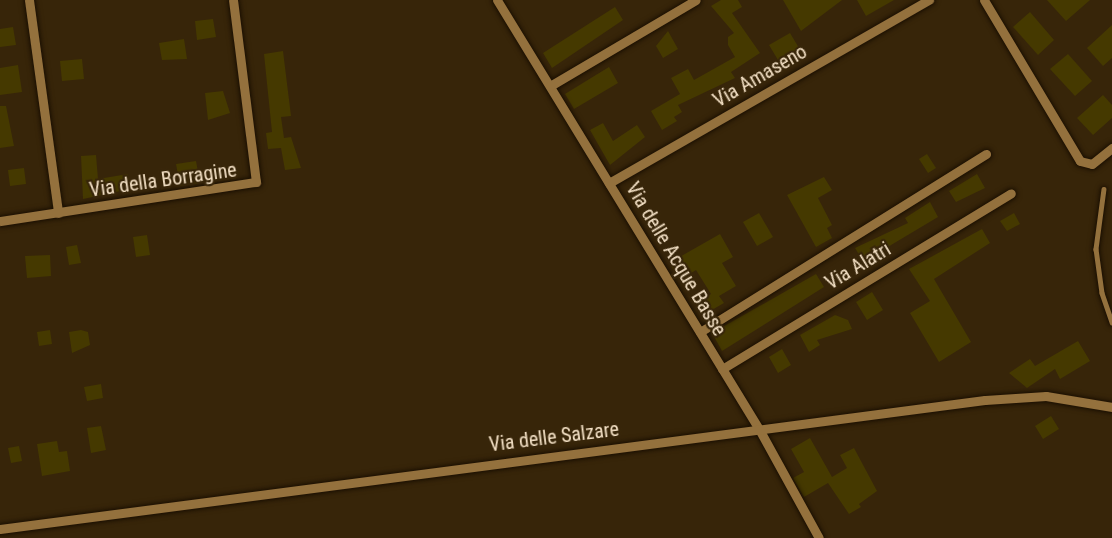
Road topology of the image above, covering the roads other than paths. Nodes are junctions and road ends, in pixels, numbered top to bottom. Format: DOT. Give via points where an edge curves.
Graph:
graph roads {
  1 [pos="29,0"];
  2 [pos="233,0"];
  3 [pos="497,0"];
  4 [pos="696,0"];
  5 [pos="929,0"];
  6 [pos="984,0"];
  7 [pos="550,86"];
  8 [pos="1112,148"];
  9 [pos="986,154"];
  10 [pos="609,183"];
  11 [pos="1104,189"];
  12 [pos="1011,194"];
  13 [pos="58,213"];
  14 [pos="0,221"];
  15 [pos="1112,322"];
  16 [pos="700,332"];
  17 [pos="722,369"];
  18 [pos="1112,407"];
  19 [pos="759,429"];
  20 [pos="0,529"];
  21 [pos="819,538"];
  1 -- 13 [label="street"];
  2 -- 13 [label="street, Via della Borragine" via="256,182"];
  3 -- 7 [label="street, Via delle Acque Basse"];
  4 -- 7 [label="street"];
  5 -- 10 [label="street, Via Amaseno"];
  6 -- 8 [label="street" via="1078,158 1087,165"];
  7 -- 10 [label="street, Via delle Acque Basse"];
  9 -- 16 [label="street"];
  10 -- 16 [label="street, Via delle Acque Basse"];
  11 -- 15 [label="lane" via="1096,249 1102,293"];
  12 -- 17 [label="street, Via Alatri"];
  13 -- 14 [label="street, Via della Borragine"];
  16 -- 17 [label="street, Via delle Acque Basse"];
  17 -- 19 [label="street, Via delle Acque Basse"];
  18 -- 19 [label="street, Via delle Salzare" via="1052,397 1007,398"];
  19 -- 20 [label="street, Via delle Salzare"];
  19 -- 21 [label="street, Via delle Acque Basse"];
}
